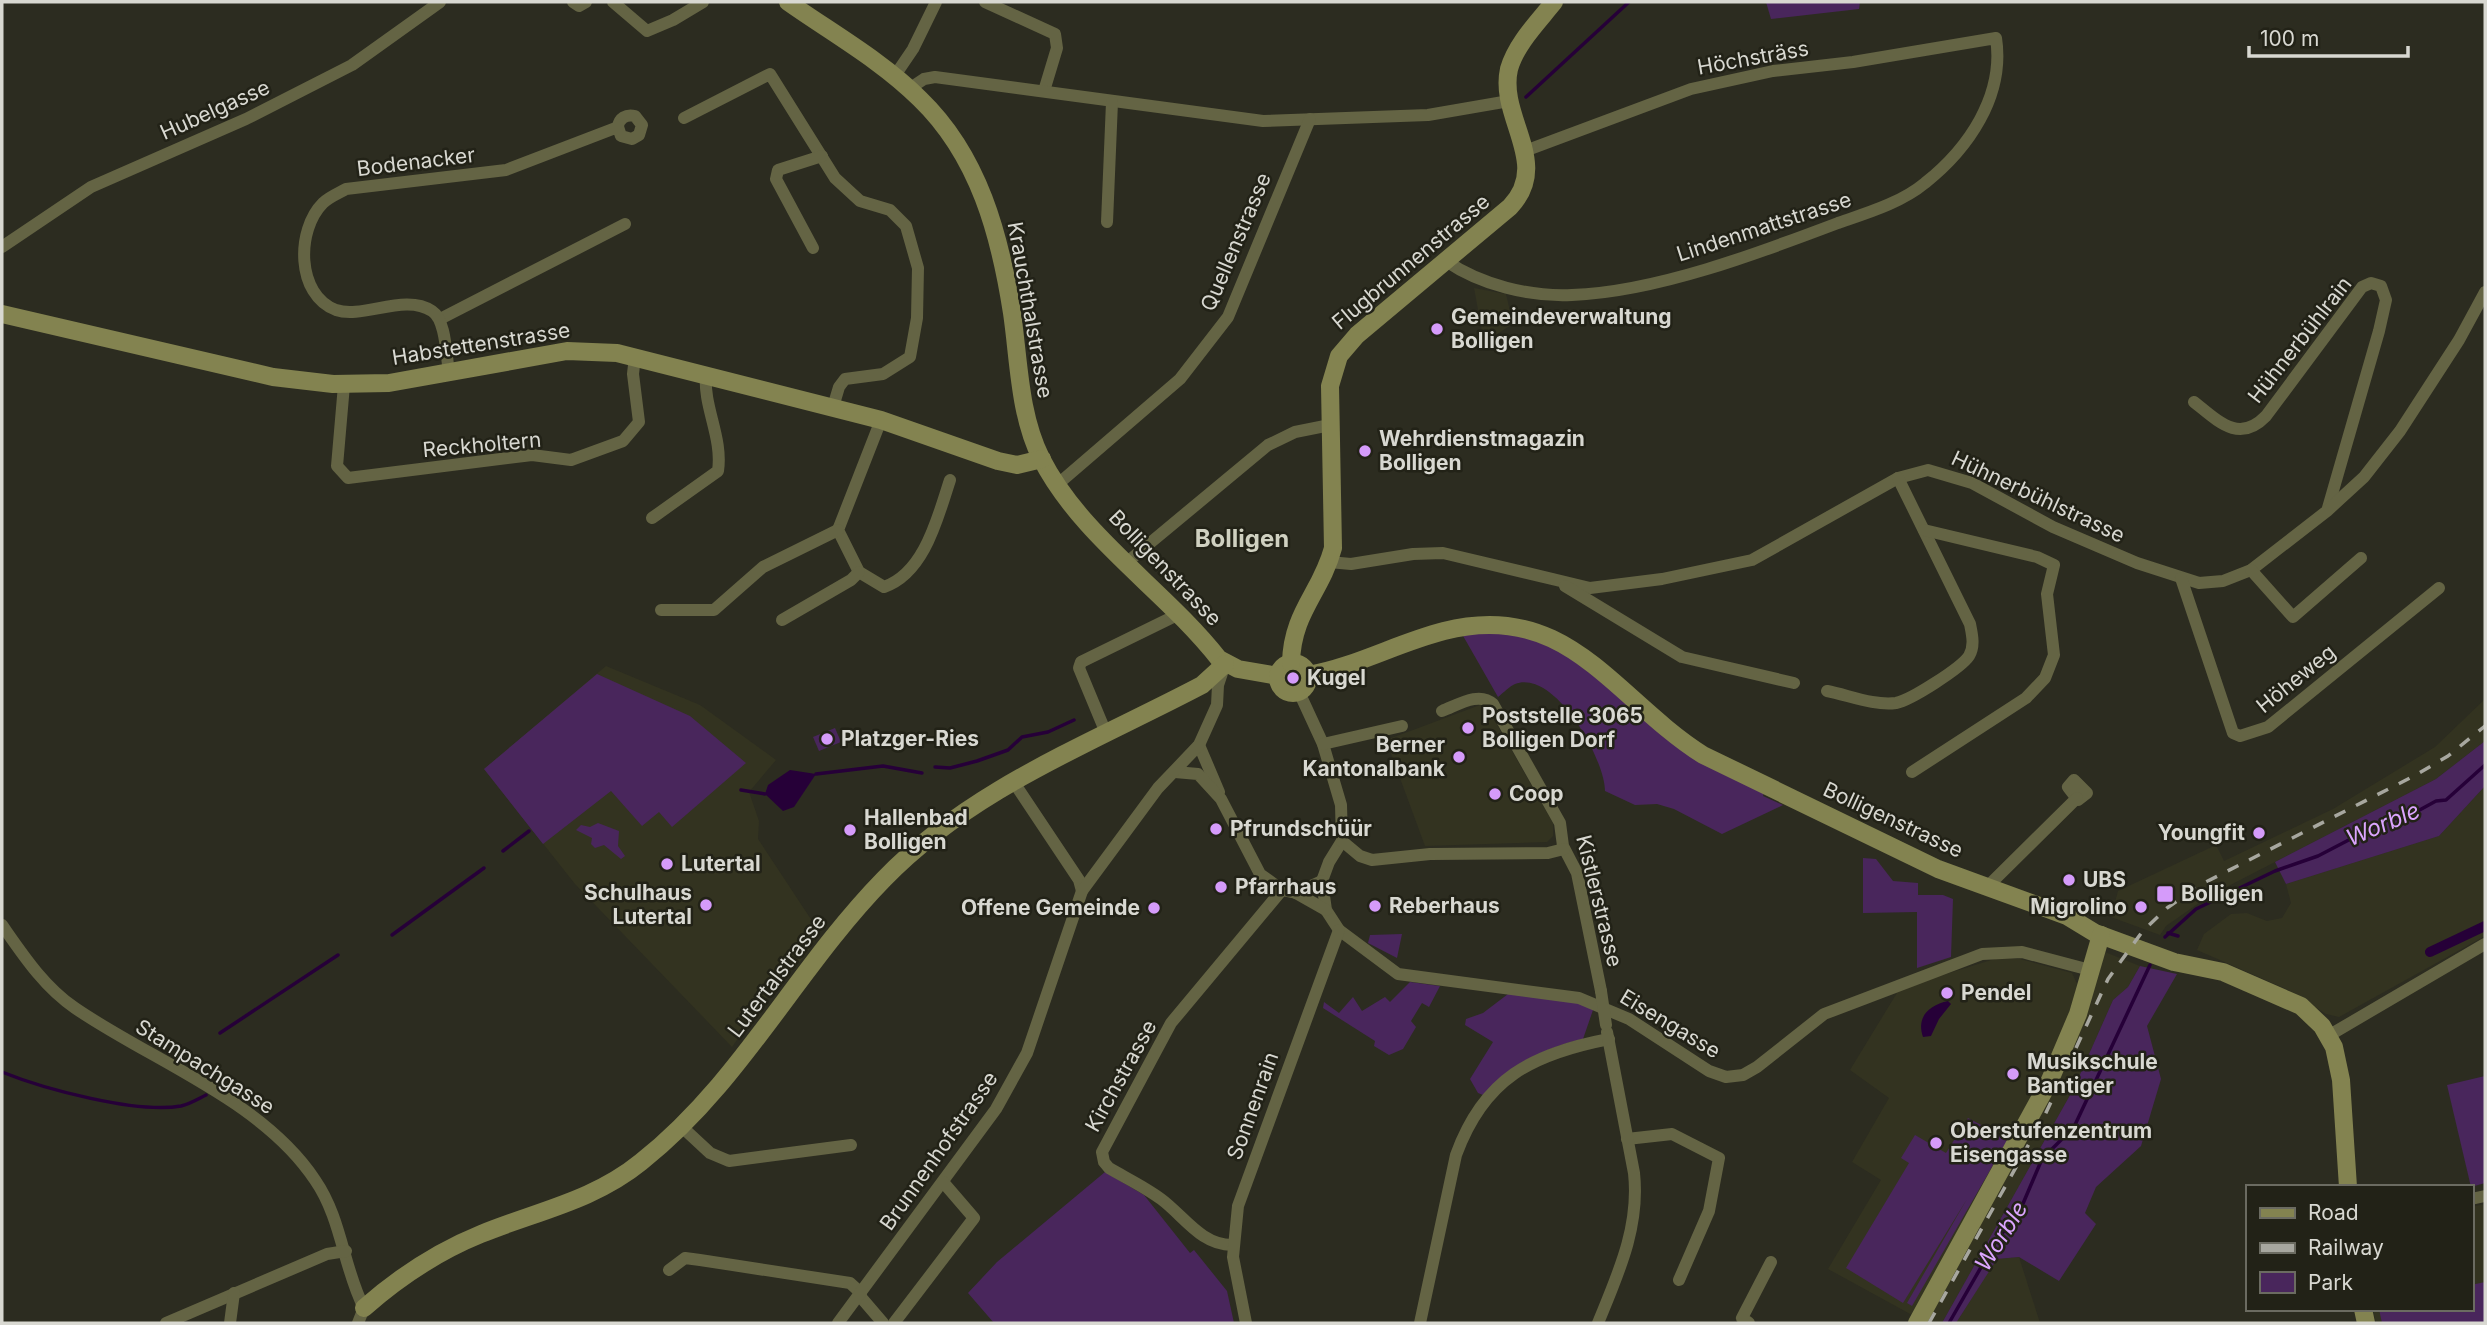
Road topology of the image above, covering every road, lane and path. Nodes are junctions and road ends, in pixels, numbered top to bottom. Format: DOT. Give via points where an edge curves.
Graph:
graph roads {
  1 [pos="440,2"];
  2 [pos="573,2"];
  3 [pos="586,2"];
  4 [pos="613,2"];
  5 [pos="704,2"];
  6 [pos="788,2"];
  7 [pos="936,2"];
  8 [pos="985,2"];
  9 [pos="1554,2"];
  10 [pos="808,7"];
  11 [pos="1996,38"];
  12 [pos="894,77"];
  13 [pos="909,89"];
  14 [pos="1044,91"];
  15 [pos="1509,101"];
  16 [pos="1112,102"];
  17 [pos="684,118"];
  18 [pos="1310,119"];
  19 [pos="618,127"];
  20 [pos="1525,151"];
  21 [pos="822,156"];
  22 [pos="1107,222"];
  23 [pos="625,224"];
  24 [pos="2,247"];
  25 [pos="813,248"];
  26 [pos="1446,261"];
  27 [pos="2485,292"];
  28 [pos="2,314"];
  29 [pos="440,319"];
  30 [pos="635,356"];
  31 [pos="449,372"];
  32 [pos="706,374"];
  33 [pos="344,385"];
  34 [pos="2194,402"];
  35 [pos="833,407"];
  36 [pos="881,420"];
  37 [pos="1330,425"];
  38 [pos="1042,459"];
  39 [pos="1898,478"];
  40 [pos="950,480"];
  41 [pos="1058,484"];
  42 [pos="2327,511"];
  43 [pos="652,518"];
  44 [pos="838,530"];
  45 [pos="1924,530"];
  46 [pos="2361,558"];
  47 [pos="1329,562"];
  48 [pos="1126,564"];
  49 [pos="2251,570"];
  50 [pos="859,572"];
  51 [pos="2181,578"];
  52 [pos="1558,581"];
  53 [pos="2439,588"];
  54 [pos="661,610"];
  55 [pos="1177,615"];
  56 [pos="782,620"];
  57 [pos="1291,663"];
  58 [pos="1225,664"];
  59 [pos="1308,675"];
  60 [pos="1278,676"];
  61 [pos="1794,683"];
  62 [pos="1826,691"];
  63 [pos="1298,692"];
  64 [pos="1442,711"];
  65 [pos="1402,726"];
  66 [pos="1106,733"];
  67 [pos="1323,744"];
  68 [pos="1199,746"];
  69 [pos="1175,772"];
  70 [pos="1912,772"];
  71 [pos="1013,781"];
  72 [pos="2077,798"];
  73 [pos="1221,799"];
  74 [pos="1342,841"];
  75 [pos="1564,849"];
  76 [pos="1322,881"];
  77 [pos="1987,887"];
  78 [pos="1282,890"];
  79 [pos="1082,891"];
  80 [pos="1296,893"];
  81 [pos="1326,910"];
  82 [pos="2,925"];
  83 [pos="1339,930"];
  84 [pos="2101,935"];
  85 [pos="2485,944"];
  86 [pos="2090,970"];
  87 [pos="2329,1036"];
  88 [pos="1609,1039"];
  89 [pos="682,1127"];
  90 [pos="1627,1139"];
  91 [pos="851,1145"];
  92 [pos="943,1182"];
  93 [pos="2348,1185"];
  94 [pos="1232,1245"];
  95 [pos="346,1251"];
  96 [pos="1771,1262"];
  97 [pos="669,1270"];
  98 [pos="1679,1280"];
  99 [pos="234,1293"];
  100 [pos="860,1294"];
  101 [pos="361,1316"];
  102 [pos="166,1323"];
  103 [pos="230,1323"];
  104 [pos="838,1323"];
  105 [pos="883,1323"];
  106 [pos="894,1323"];
  107 [pos="1246,1323"];
  108 [pos="1420,1323"];
  109 [pos="1598,1323"];
  110 [pos="1749,1323"];
  111 [pos="1917,1323"];
  1 -- 24 [label="street, Hubelgasse" via="343,70 246,119 91,187"];
  2 -- 3 [label="street" via="579,6"];
  4 -- 5 [label="street" via="647,31"];
  6 -- 10 [label="street, Krauchthalstrasse"];
  7 -- 12 [label="street"];
  8 -- 14 [label="street" via="1055,34 1057,48"];
  9 -- 15 [label="street" via="1512,60"];
  10 -- 12 [label="street, Krauchthalstrasse"];
  11 -- 20 [label="street, Höchsträss" via="1773,71 1691,89"];
  11 -- 26 [label="street, Lindenmattstrasse" via="1999,59 1977,128 1924,184 1883,206 1800,238 1615,292 1535,294 1469,276"];
  12 -- 13 [label="street, Krauchthalstrasse"];
  13 -- 14 [label="street" via="935,77"];
  13 -- 38 [label="street, Krauchthalstrasse" via="950,133 985,201 1005,276 1027,415"];
  14 -- 16 [label="street"];
  15 -- 18 [label="street" via="1453,113"];
  15 -- 20 [label="street, Flugbrunnenstrasse"];
  16 -- 18 [label="street" via="1263,121"];
  16 -- 22 [label="street"];
  17 -- 21 [label="street" via="769,74"];
  18 -- 41 [label="street, Quellenstrasse" via="1227,317 1180,379"];
  19 -- 29 [label="street, Bodenacker" via="506,170 346,189 323,202 308,225 304,257 311,289 323,303 339,311 404,304 428,308"];
  20 -- 26 [label="street, Flugbrunnenstrasse" via="1527,174 1516,202"];
  21 -- 25 [label="street" via="778,170 776,179"];
  21 -- 35 [label="street" via="835,178 860,201 890,210 906,226 918,268 910,357 883,374 845,379"];
  23 -- 29 [label="street"];
  26 -- 37 [label="street, Flugbrunnenstrasse" via="1343,349 1331,376"];
  27 -- 42 [label="street, Hühnerbühlstrasse" via="2400,431 2364,477"];
  28 -- 33 [label="street, Habstettenstrasse" via="273,377"];
  29 -- 31 [label="street"];
  30 -- 31 [label="street, Habstettenstrasse" via="567,351"];
  30 -- 32 [label="street, Habstettenstrasse"];
  30 -- 33 [label="street, Reckholtern" via="639,422 623,441 571,460 532,455 348,478 337,466"];
  31 -- 33 [label="street, Habstettenstrasse" via="389,383"];
  32 -- 35 [label="street, Habstettenstrasse"];
  32 -- 43 [label="street" via="706,395 721,453 718,471"];
  34 -- 42 [label="street, Hühnerbühlrain" via="2222,425 2252,428 2266,416 2359,290 2371,283 2381,286 2386,295 2379,331"];
  35 -- 36 [label="street, Habstettenstrasse"];
  36 -- 38 [label="street, Habstettenstrasse" via="998,461 1017,465"];
  36 -- 44 [label="street"];
  37 -- 47 [label="street, Flugbrunnenstrasse" via="1334,539"];
  37 -- 48 [label="street" via="1295,432 1268,445"];
  38 -- 41 [label="street, Bolligenstrasse"];
  39 -- 45 [label="street"];
  39 -- 51 [label="street, Hühnerbühlstrasse" via="1928,470 1953,475 2053,527"];
  39 -- 52 [label="street, Hühnerbühlstrasse" via="1752,560 1604,587"];
  40 -- 50 [label="street" via="931,536 913,565 884,587"];
  41 -- 48 [label="street, Bolligenstrasse"];
  42 -- 49 [label="street, Hühnerbühlstrasse"];
  44 -- 50 [label="street"];
  44 -- 54 [label="street" via="763,568 714,610"];
  45 -- 62 [label="street" via="1970,624 1968,657 1951,672 1895,703"];
  45 -- 70 [label="street" via="2037,557 2053,565 2047,594 2054,655 2045,678 2026,698"];
  46 -- 49 [label="street" via="2293,617"];
  47 -- 52 [label="street, Hühnerbühlstrasse" via="1351,564 1443,554"];
  47 -- 57 [label="street, Flugbrunnenstrasse" via="1296,624"];
  48 -- 55 [label="street, Bolligenstrasse"];
  49 -- 51 [label="street, Hühnerbühlstrasse" via="2223,581 2199,583"];
  50 -- 56 [label="street"];
  51 -- 53 [label="street, Höheweg" via="2216,688 2233,733 2239,736 2268,727"];
  52 -- 61 [label="street" via="1682,657"];
  55 -- 58 [label="street, Bolligenstrasse"];
  55 -- 66 [label="street" via="1081,662 1079,668"];
  57 -- 59 [label="street" via="1302,665"];
  57 -- 60 [label="street" via="1283,666"];
  58 -- 60 [label="street"];
  58 -- 66 [label="street, Lutertalstrasse" via="1202,685"];
  58 -- 68 [label="street, Brunnenhofstrasse" via="1217,705"];
  59 -- 63 [label="street"];
  59 -- 77 [label="street, Bolligenstrasse" via="1471,625 1506,624 1534,630 1564,644 1703,755 1938,869"];
  60 -- 63 [label="street" via="1285,691"];
  63 -- 67 [label="street"];
  64 -- 75 [label="street, Kistlerstrasse" via="1488,699 1560,823"];
  65 -- 67 [label="street"];
  66 -- 71 [label="street, Lutertalstrasse"];
  67 -- 74 [label="street" via="1341,805"];
  68 -- 69 [label="street, Brunnenhofstrasse"];
  68 -- 73 [label="street"];
  69 -- 73 [label="street" via="1199,774"];
  69 -- 79 [label="street, Brunnenhofstrasse"];
  71 -- 79 [label="street"];
  71 -- 89 [label="street, Lutertalstrasse" via="950,820 884,878 733,1072"];
  72 -- 77 [label="street"];
  73 -- 78 [label="street" via="1255,868"];
  74 -- 75 [label="street" via="1372,860"];
  74 -- 76 [label="street"];
  75 -- 88 [label="street, Kistlerstrasse, bridge" via="1577,873"];
  76 -- 80 [label="street"];
  76 -- 81 [label="street"];
  77 -- 84 [label="street, Bolligenstrasse" via="2072,918"];
  78 -- 80 [label="street"];
  78 -- 94 [label="street, Kirchstrasse" via="1164,1034 1102,1152 1109,1168 1159,1197 1207,1239"];
  79 -- 92 [label="street, Brunnenhofstrasse" via="1021,1068"];
  80 -- 81 [label="street"];
  81 -- 83 [label="street"];
  82 -- 95 [label="street, Stampachgasse" via="40,977 73,1007 219,1094 278,1138 315,1179"];
  83 -- 86 [label="street, Eisengasse" via="1398,974 1587,1001 1629,1019 1709,1071 1726,1077 1757,1067 1824,1014 1982,954 2022,952"];
  83 -- 94 [label="street, Sonnenrain" via="1247,1181"];
  84 -- 86 [label="street"];
  84 -- 87 [label="street, Bolligenstrasse" via="2274,992 2301,1006"];
  85 -- 87 [label="street"];
  86 -- 111 [label="street" via="2078,1014 2050,1080"];
  87 -- 93 [label="street, Bolligenstrasse" via="2341,1080"];
  88 -- 90 [label="street, Kistlerstrasse"];
  88 -- 108 [label="street" via="1528,1063 1483,1102 1456,1155"];
  89 -- 91 [label="street" via="710,1153 729,1161"];
  89 -- 101 [label="street, Lutertalstrasse" via="608,1186 466,1241 415,1270"];
  90 -- 98 [label="street" via="1672,1134 1720,1158 1709,1211"];
  90 -- 109 [label="street, Kistlerstrasse" via="1636,1184 1633,1225"];
  92 -- 100 [label="street, Brunnenhofstrasse"];
  92 -- 106 [label="street" via="974,1218"];
  94 -- 107 [label="street, Sonnenrain"];
  95 -- 99 [label="street" via="327,1254"];
  95 -- 101 [label="street, Stampachgasse"];
  96 -- 110 [label="street" via="1742,1318"];
  97 -- 100 [label="street" via="685,1258 850,1283"];
  99 -- 102 [label="street"];
  99 -- 103 [label="street"];
  100 -- 104 [label="street, Brunnenhofstrasse"];
  100 -- 105 [label="street"];
}
